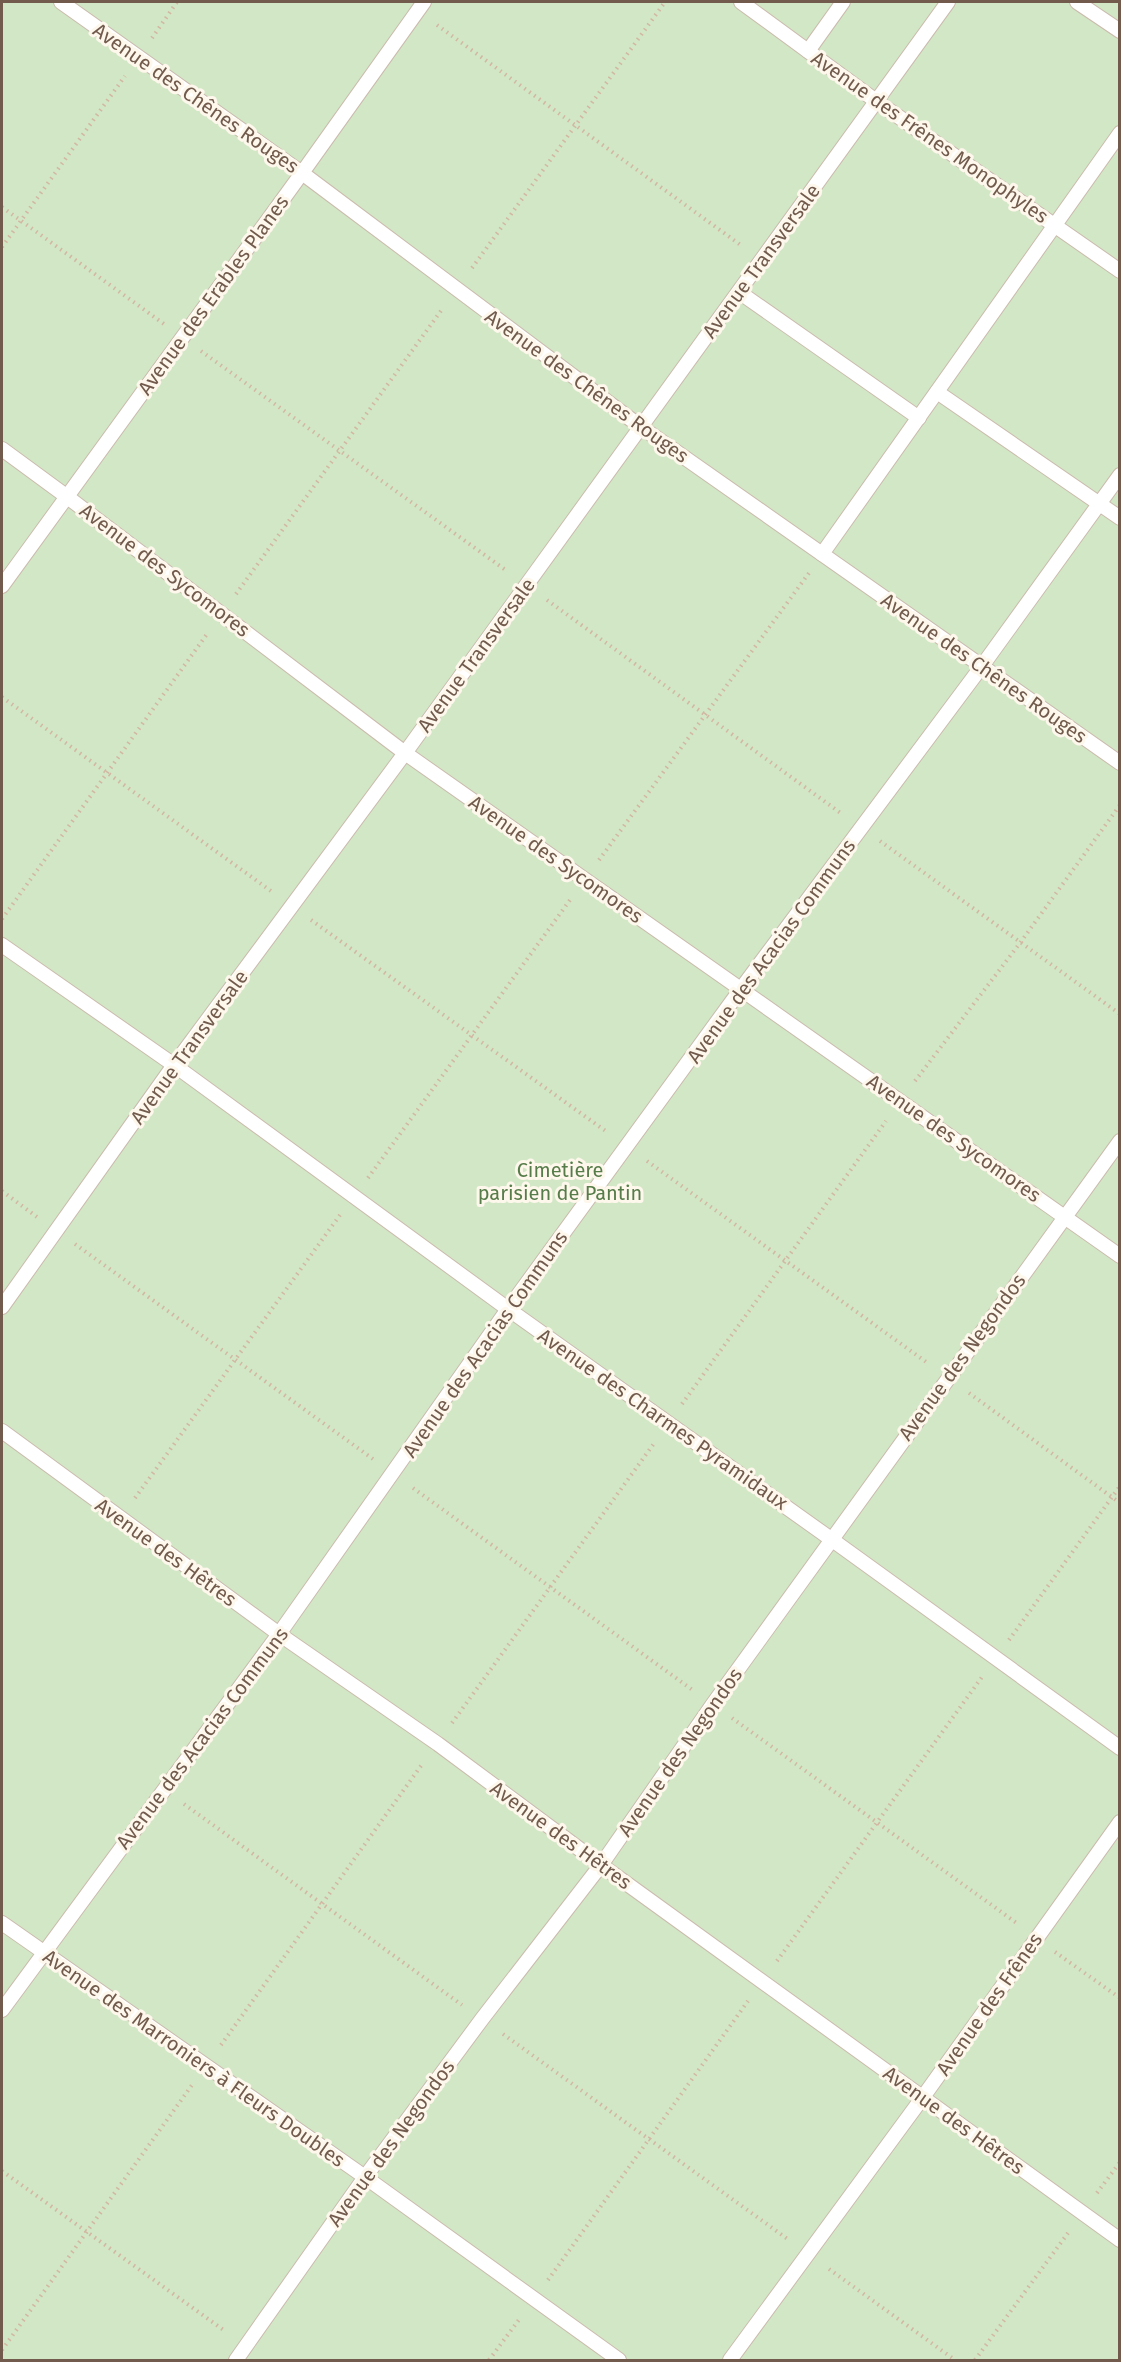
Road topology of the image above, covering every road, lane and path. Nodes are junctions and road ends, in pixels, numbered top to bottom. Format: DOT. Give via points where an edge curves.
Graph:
graph roads {
  1 [pos="61,2"];
  2 [pos="177,2"];
  3 [pos="665,2"];
  4 [pos="741,2"];
  5 [pos="843,2"];
  6 [pos="948,2"];
  7 [pos="1077,2"];
  8 [pos="420,6"];
  9 [pos="1119,31"];
  10 [pos="808,51"];
  11 [pos="139,57"];
  12 [pos="876,101"];
  13 [pos="575,125"];
  14 [pos="1119,133"];
  15 [pos="302,173"];
  16 [pos="2,207"];
  17 [pos="21,220"];
  18 [pos="1055,226"];
  19 [pos="2,247"];
  20 [pos="762,260"];
  21 [pos="1119,271"];
  22 [pos="457,289"];
  23 [pos="739,292"];
  24 [pos="182,337"];
  25 [pos="937,393"];
  26 [pos="919,418"];
  27 [pos="641,428"];
  28 [pos="2,449"];
  29 [pos="340,451"];
  30 [pos="1119,475"];
  31 [pos="66,496"];
  32 [pos="1099,503"];
  33 [pos="1119,518"];
  34 [pos="822,555"];
  35 [pos="526,585"];
  36 [pos="2,586"];
  37 [pos="222,614"];
  38 [pos="982,666"];
  39 [pos="2,697"];
  40 [pos="705,715"];
  41 [pos="405,753"];
  42 [pos="1119,763"];
  43 [pos="107,773"];
  44 [pos="1119,805"];
  45 [pos="862,828"];
  46 [pos="585,880"];
  47 [pos="292,906"];
  48 [pos="2,919"];
  49 [pos="1020,943"];
  50 [pos="2,945"];
  51 [pos="741,989"];
  52 [pos="1119,1014"];
  53 [pos="472,1035"];
  54 [pos="174,1065"];
  55 [pos="901,1100"];
  56 [pos="1119,1141"];
  57 [pos="627,1147"];
  58 [pos="2,1191"];
  59 [pos="354,1197"];
  60 [pos="1064,1215"];
  61 [pos="57,1231"];
  62 [pos="1119,1256"];
  63 [pos="785,1261"];
  64 [pos="2,1307"];
  65 [pos="508,1309"];
  66 [pos="235,1360"];
  67 [pos="948,1377"];
  68 [pos="668,1423"];
  69 [pos="2,1431"];
  70 [pos="393,1474"];
  71 [pos="1119,1486"];
  72 [pos="1112,1497"];
  73 [pos="1119,1503"];
  74 [pos="120,1518"];
  75 [pos="831,1539"];
  76 [pos="550,1588"];
  77 [pos="279,1634"];
  78 [pos="996,1658"];
  79 [pos="712,1704"];
  80 [pos="438,1744"];
  81 [pos="1119,1748"];
  82 [pos="164,1789"];
  83 [pos="1119,1822"];
  84 [pos="877,1823"];
  85 [pos="601,1865"];
  86 [pos="323,1904"];
  87 [pos="2,1923"];
  88 [pos="1036,1938"];
  89 [pos="42,1953"];
  90 [pos="762,1982"];
  91 [pos="1119,1998"];
  92 [pos="2,2010"];
  93 [pos="482,2019"];
  94 [pos="206,2066"];
  95 [pos="923,2097"];
  96 [pos="649,2139"];
  97 [pos="1119,2162"];
  98 [pos="2,2171"];
  99 [pos="365,2177"];
  100 [pos="1083,2214"];
  101 [pos="87,2232"];
  102 [pos="1119,2240"];
  103 [pos="808,2253"];
  104 [pos="534,2299"];
  105 [pos="246,2346"];
  106 [pos="2,2350"];
  107 [pos="236,2361"];
  108 [pos="489,2361"];
  109 [pos="619,2361"];
  110 [pos="730,2361"];
  111 [pos="955,2361"];
  112 [pos="975,2361"];
  1 -- 11 [label="lane, Avenue des Chênes Rouges"];
  2 -- 11 [label="path"];
  3 -- 13 [label="path"];
  4 -- 10 [label="lane, Avenue des Frênes Monophyles"];
  5 -- 10 [label="lane"];
  6 -- 12 [label="lane, Avenue Transversale"];
  7 -- 9 [label="lane"];
  8 -- 13 [label="path"];
  8 -- 15 [label="lane, Avenue des Erables Planes"];
  10 -- 12 [label="lane, Avenue des Frênes Monophyles"];
  11 -- 15 [label="lane, Avenue des Chênes Rouges"];
  11 -- 17 [label="path"];
  12 -- 18 [label="lane, Avenue des Frênes Monophyles"];
  12 -- 20 [label="lane, Avenue Transversale"];
  13 -- 20 [label="path"];
  13 -- 22 [label="path"];
  14 -- 18 [label="lane"];
  15 -- 22 [label="lane, Avenue des Chênes Rouges"];
  15 -- 24 [label="lane, Avenue des Erables Planes"];
  16 -- 17 [label="path"];
  17 -- 19 [label="path"];
  17 -- 24 [label="path"];
  18 -- 21 [label="lane, Avenue des Frênes Monophyles"];
  18 -- 25 [label="lane"];
  20 -- 23 [label="lane, Avenue Transversale"];
  22 -- 27 [label="lane, Avenue des Chênes Rouges"];
  22 -- 29 [label="path"];
  23 -- 26 [label="lane"];
  23 -- 27 [label="lane, Avenue Transversale"];
  24 -- 29 [label="path"];
  24 -- 31 [label="lane, Avenue des Erables Planes"];
  25 -- 26 [label="lane"];
  25 -- 32 [label="lane"];
  26 -- 34 [label="lane"];
  27 -- 34 [label="lane, Avenue des Chênes Rouges"];
  27 -- 35 [label="lane, Avenue Transversale"];
  28 -- 31 [label="lane, Avenue des Sycomores"];
  29 -- 35 [label="path"];
  29 -- 37 [label="path"];
  30 -- 32 [label="lane, Avenue des Acacias Communs"];
  31 -- 36 [label="lane, Avenue des Erables Planes"];
  31 -- 37 [label="lane, Avenue des Sycomores"];
  32 -- 33 [label="lane"];
  32 -- 38 [label="lane, Avenue des Acacias Communs"];
  34 -- 38 [label="lane, Avenue des Chênes Rouges"];
  34 -- 40 [label="path"];
  35 -- 40 [label="path"];
  35 -- 41 [label="lane, Avenue Transversale"];
  37 -- 41 [label="lane, Avenue des Sycomores"];
  37 -- 43 [label="path"];
  38 -- 42 [label="lane, Avenue des Chênes Rouges"];
  38 -- 45 [label="lane, Avenue des Acacias Communs"];
  39 -- 43 [label="path"];
  40 -- 45 [label="path"];
  40 -- 46 [label="path"];
  41 -- 46 [label="lane, Avenue des Sycomores"];
  41 -- 47 [label="lane, Avenue Transversale"];
  43 -- 47 [label="path"];
  43 -- 48 [label="path"];
  44 -- 49 [label="path"];
  45 -- 49 [label="path"];
  45 -- 51 [label="lane, Avenue des Acacias Communs"];
  46 -- 51 [label="lane, Avenue des Sycomores"];
  46 -- 53 [label="path"];
  47 -- 53 [label="path"];
  47 -- 54 [label="lane, Avenue Transversale"];
  49 -- 52 [label="path"];
  49 -- 55 [label="path"];
  50 -- 54 [label="lane, Avenue des Charmes Pyramidaux"];
  51 -- 55 [label="lane, Avenue des Sycomores"];
  51 -- 57 [label="lane, Avenue des Acacias Communs"];
  53 -- 57 [label="path"];
  53 -- 59 [label="path"];
  54 -- 59 [label="lane, Avenue des Charmes Pyramidaux"];
  54 -- 61 [label="lane, Avenue Transversale"];
  55 -- 60 [label="lane, Avenue des Sycomores"];
  55 -- 63 [label="path"];
  56 -- 60 [label="lane, Avenue des Negondos"];
  57 -- 63 [label="path"];
  57 -- 65 [label="lane, Avenue des Acacias Communs"];
  58 -- 61 [label="path"];
  59 -- 65 [label="lane, Avenue des Charmes Pyramidaux"];
  59 -- 66 [label="path"];
  60 -- 62 [label="lane, Avenue des Sycomores"];
  60 -- 67 [label="lane, Avenue des Negondos"];
  61 -- 64 [label="lane, Avenue Transversale"];
  61 -- 66 [label="path"];
  63 -- 67 [label="path"];
  63 -- 68 [label="path"];
  65 -- 68 [label="lane, Avenue des Charmes Pyramidaux"];
  65 -- 70 [label="lane, Avenue des Acacias Communs"];
  66 -- 70 [label="path"];
  66 -- 74 [label="path"];
  67 -- 72 [label="path"];
  67 -- 75 [label="lane, Avenue des Negondos"];
  68 -- 75 [label="lane, Avenue des Charmes Pyramidaux"];
  68 -- 76 [label="path"];
  69 -- 74 [label="lane, Avenue des Hêtres"];
  70 -- 76 [label="path"];
  70 -- 77 [label="lane, Avenue des Acacias Communs"];
  71 -- 72 [label="path"];
  72 -- 73 [label="path"];
  72 -- 78 [label="path"];
  74 -- 77 [label="lane, Avenue des Hêtres"];
  75 -- 78 [label="lane, Avenue des Charmes Pyramidaux"];
  75 -- 79 [label="lane, Avenue des Negondos"];
  76 -- 79 [label="path"];
  76 -- 80 [label="path"];
  77 -- 80 [label="lane, Avenue des Hêtres"];
  77 -- 82 [label="lane, Avenue des Acacias Communs"];
  78 -- 81 [label="lane, Avenue des Charmes Pyramidaux"];
  78 -- 84 [label="path"];
  79 -- 84 [label="path"];
  79 -- 85 [label="lane, Avenue des Negondos"];
  80 -- 85 [label="lane, Avenue des Hêtres"];
  80 -- 86 [label="path"];
  82 -- 86 [label="path"];
  82 -- 89 [label="lane, Avenue des Acacias Communs"];
  83 -- 88 [label="lane, Avenue des Frênes"];
  84 -- 88 [label="path"];
  84 -- 90 [label="path"];
  85 -- 90 [label="lane, Avenue des Hêtres"];
  85 -- 93 [label="lane, Avenue des Negondos"];
  86 -- 93 [label="path"];
  86 -- 94 [label="path"];
  87 -- 89 [label="lane, Avenue des Marroniers à Fleurs Doubles"];
  88 -- 91 [label="path"];
  88 -- 95 [label="lane, Avenue des Frênes"];
  89 -- 92 [label="lane, Avenue des Acacias Communs"];
  89 -- 94 [label="lane, Avenue des Marroniers à Fleurs Doubles"];
  90 -- 95 [label="lane, Avenue des Hêtres"];
  90 -- 96 [label="path"];
  93 -- 96 [label="path"];
  93 -- 99 [label="lane, Avenue des Negondos"];
  94 -- 99 [label="lane, Avenue des Marroniers à Fleurs Doubles"];
  94 -- 101 [label="path"];
  95 -- 100 [label="lane, Avenue des Hêtres"];
  95 -- 103 [label="lane, Avenue des Frênes"];
  96 -- 103 [label="path"];
  96 -- 104 [label="path"];
  97 -- 100 [label="path"];
  98 -- 101 [label="path"];
  99 -- 104 [label="lane, Avenue des Marroniers à Fleurs Doubles"];
  99 -- 105 [label="lane, Avenue des Negondos"];
  100 -- 102 [label="lane, Avenue des Hêtres"];
  100 -- 112 [label="path"];
  101 -- 105 [label="path"];
  101 -- 106 [label="path"];
  103 -- 110 [label="lane, Avenue des Frênes"];
  103 -- 111 [label="path"];
  104 -- 108 [label="path"];
  104 -- 109 [label="lane, Avenue des Marroniers à Fleurs Doubles"];
  105 -- 107 [label="lane, Avenue des Negondos"];
}
